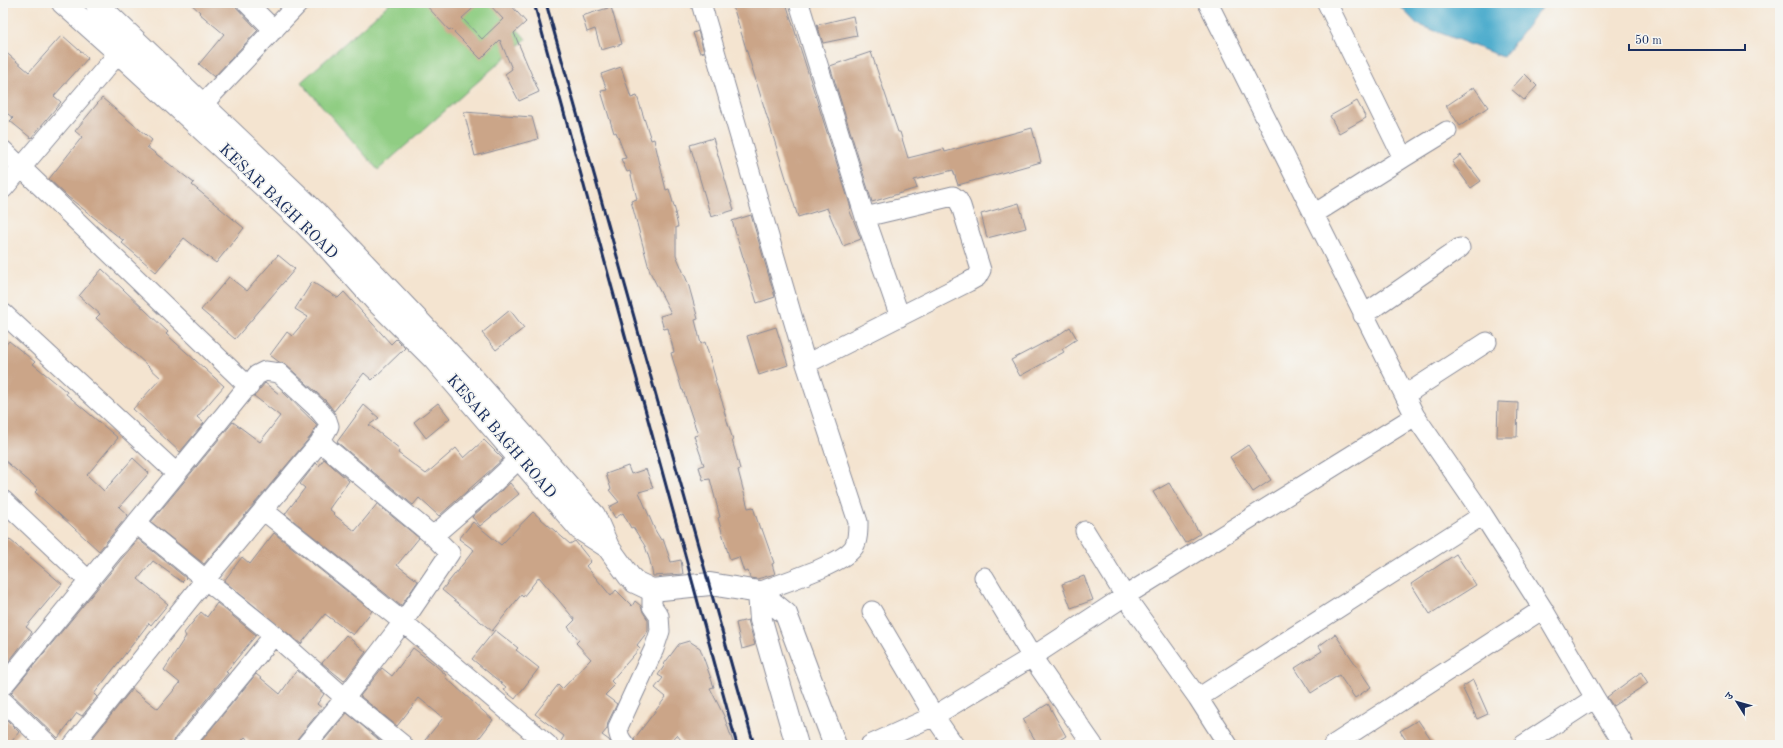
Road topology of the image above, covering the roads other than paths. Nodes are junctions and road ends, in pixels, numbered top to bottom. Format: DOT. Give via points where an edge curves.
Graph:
graph roads {
  1 [pos="63,3"];
  2 [pos="96,3"];
  3 [pos="247,3"];
  4 [pos="299,3"];
  5 [pos="701,3"];
  6 [pos="799,3"];
  7 [pos="1208,3"];
  8 [pos="1327,3"];
  9 [pos="274,30"];
  10 [pos="125,45"];
  11 [pos="157,74"];
  12 [pos="202,105"];
  13 [pos="1447,131"];
  14 [pos="3,150"];
  15 [pos="1403,158"];
  16 [pos="21,168"];
  17 [pos="3,188"];
  18 [pos="1314,214"];
  19 [pos="864,217"];
  20 [pos="1460,248"];
  21 [pos="3,313"];
  22 [pos="1364,315"];
  23 [pos="900,317"];
  24 [pos="1487,342"];
  25 [pos="806,364"];
  26 [pos="249,386"];
  27 [pos="1405,395"];
  28 [pos="1415,416"];
  29 [pos="320,442"];
  30 [pos="520,458"];
  31 [pos="176,473"];
  32 [pos="3,500"];
  33 [pos="263,510"];
  34 [pos="1483,515"];
  35 [pos="137,524"];
  36 [pos="1085,531"];
  37 [pos="433,536"];
  38 [pos="608,546"];
  39 [pos="984,577"];
  40 [pos="205,580"];
  41 [pos="89,581"];
  42 [pos="652,590"];
  43 [pos="759,592"];
  44 [pos="1125,596"];
  45 [pos="1543,609"];
  46 [pos="872,611"];
  47 [pos="403,622"];
  48 [pos="274,635"];
  49 [pos="1032,657"];
  50 [pos="3,686"];
  51 [pos="346,698"];
  52 [pos="1198,698"];
  53 [pos="1595,698"];
  54 [pos="3,701"];
  55 [pos="934,716"];
  56 [pos="540,743"];
  57 [pos="49,745"];
  58 [pos="73,745"];
  59 [pos="184,745"];
  60 [pos="306,745"];
  61 [pos="403,745"];
  62 [pos="626,745"];
  63 [pos="797,745"];
  64 [pos="835,745"];
  65 [pos="870,745"];
  66 [pos="954,745"];
  67 [pos="1093,745"];
  68 [pos="1228,745"];
  69 [pos="1333,745"];
  70 [pos="1523,745"];
  71 [pos="1624,745"];
  1 -- 10 [label="main road"];
  2 -- 10 [label="main road"];
  3 -- 9 [label="street"];
  4 -- 9 [label="street"];
  5 -- 25 [label="street"];
  6 -- 19 [label="street"];
  7 -- 18 [label="street"];
  8 -- 15 [label="street"];
  9 -- 12 [label="street"];
  10 -- 11 [label="main road"];
  10 -- 16 [label="street"];
  11 -- 12 [label="main road"];
  11 -- 30 [label="main road, KESAR BAGH ROAD" via="434,359"];
  12 -- 38 [label="main road" via="316,213 470,375 594,515"];
  13 -- 15 [label="street"];
  14 -- 16 [label="street"];
  15 -- 18 [label="street"];
  16 -- 17 [label="street"];
  16 -- 26 [label="street"];
  18 -- 22 [label="street"];
  19 -- 23 [label="street"];
  19 -- 23 [label="street" via="948,196 953,196 961,206 981,270 977,277"];
  20 -- 22 [label="street"];
  21 -- 31 [label="street"];
  22 -- 27 [label="street"];
  23 -- 25 [label="street"];
  24 -- 27 [label="street"];
  25 -- 43 [label="street" via="858,522 858,533 855,546 833,563"];
  26 -- 29 [label="street" via="257,375 265,371 279,373 327,420 328,431"];
  26 -- 31 [label="street"];
  27 -- 28 [label="street"];
  28 -- 34 [label="street"];
  28 -- 44 [label="street"];
  29 -- 33 [label="street"];
  29 -- 37 [label="street"];
  30 -- 37 [label="street"];
  30 -- 38 [label="main road, KESAR BAGH ROAD" via="580,530"];
  31 -- 35 [label="street"];
  32 -- 41 [label="street"];
  33 -- 40 [label="street"];
  33 -- 47 [label="street"];
  34 -- 45 [label="street"];
  34 -- 52 [label="street"];
  35 -- 40 [label="street"];
  35 -- 41 [label="street"];
  36 -- 44 [label="street"];
  37 -- 47 [label="street" via="450,553"];
  38 -- 42 [label="main road, KESAR BAGH ROAD" via="635,582"];
  39 -- 49 [label="street"];
  40 -- 48 [label="street"];
  40 -- 58 [label="street"];
  41 -- 50 [label="street"];
  42 -- 43 [label="main road" via="710,584"];
  42 -- 62 [label="street" via="652,606 659,616 660,631 618,727 620,739"];
  43 -- 63 [label="main road" via="761,620"];
  43 -- 64 [label="main road" via="786,614"];
  44 -- 49 [label="street"];
  44 -- 52 [label="street"];
  45 -- 53 [label="street"];
  45 -- 69 [label="street"];
  46 -- 55 [label="street"];
  47 -- 51 [label="street"];
  47 -- 56 [label="street"];
  48 -- 51 [label="street"];
  48 -- 59 [label="street"];
  49 -- 55 [label="street"];
  49 -- 67 [label="street"];
  51 -- 60 [label="street"];
  51 -- 61 [label="street"];
  52 -- 68 [label="street"];
  53 -- 70 [label="street"];
  53 -- 71 [label="street"];
  54 -- 57 [label="street"];
  55 -- 65 [label="street"];
  55 -- 66 [label="street"];
}
